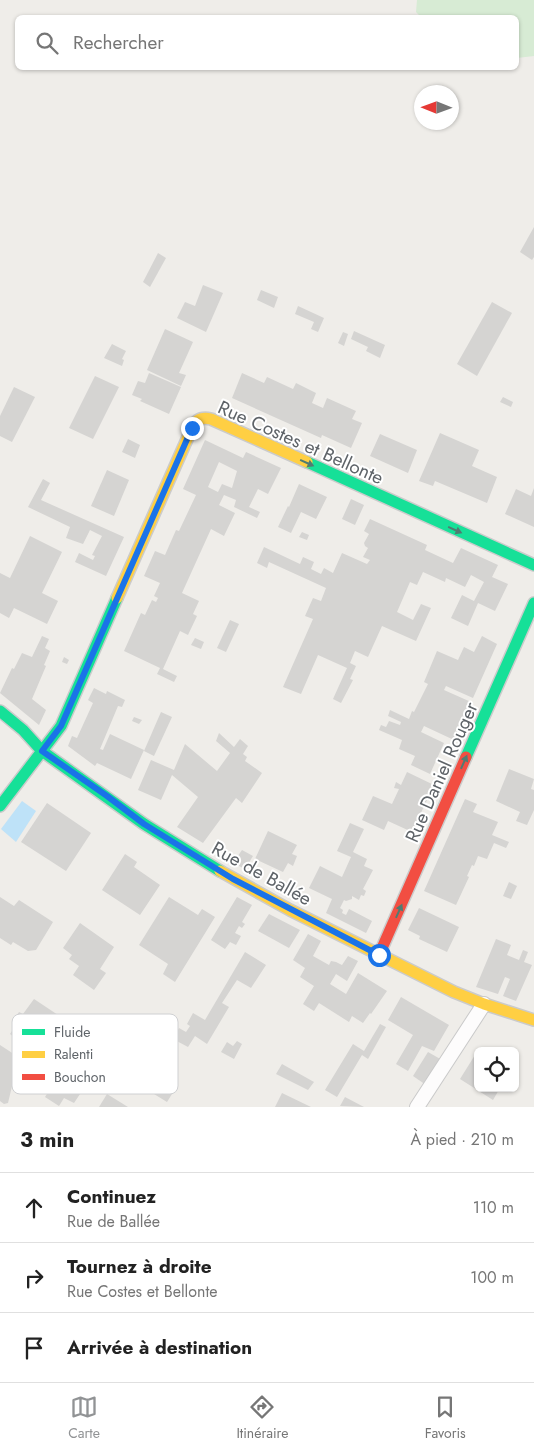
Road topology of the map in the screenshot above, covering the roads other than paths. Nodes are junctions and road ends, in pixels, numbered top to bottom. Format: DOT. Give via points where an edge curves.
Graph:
graph roads {
  1 [pos="534,566"];
  2 [pos="534,603"];
  3 [pos="0,711"];
  4 [pos="42,751"];
  5 [pos="0,806"];
  6 [pos="379,955"];
  7 [pos="484,1004"];
  8 [pos="534,1020"];
  9 [pos="417,1107"];
  4 -- 1 [label="street, Rue Costes et Bellonte, one-way" via="61,726 192,428 200,418 211,419"];
  6 -- 2 [label="street, Rue Daniel Rouger, one-way"];
  3 -- 4 [label="street, Rue de Ballée"];
  4 -- 5 [label="street"];
  4 -- 6 [label="street, Rue de Ballée" via="144,824 233,879"];
  6 -- 7 [label="street, Rue de Ballée"];
  7 -- 8 [label="street, Rue de Ballée"];
  7 -- 9 [label="lane"];
}
